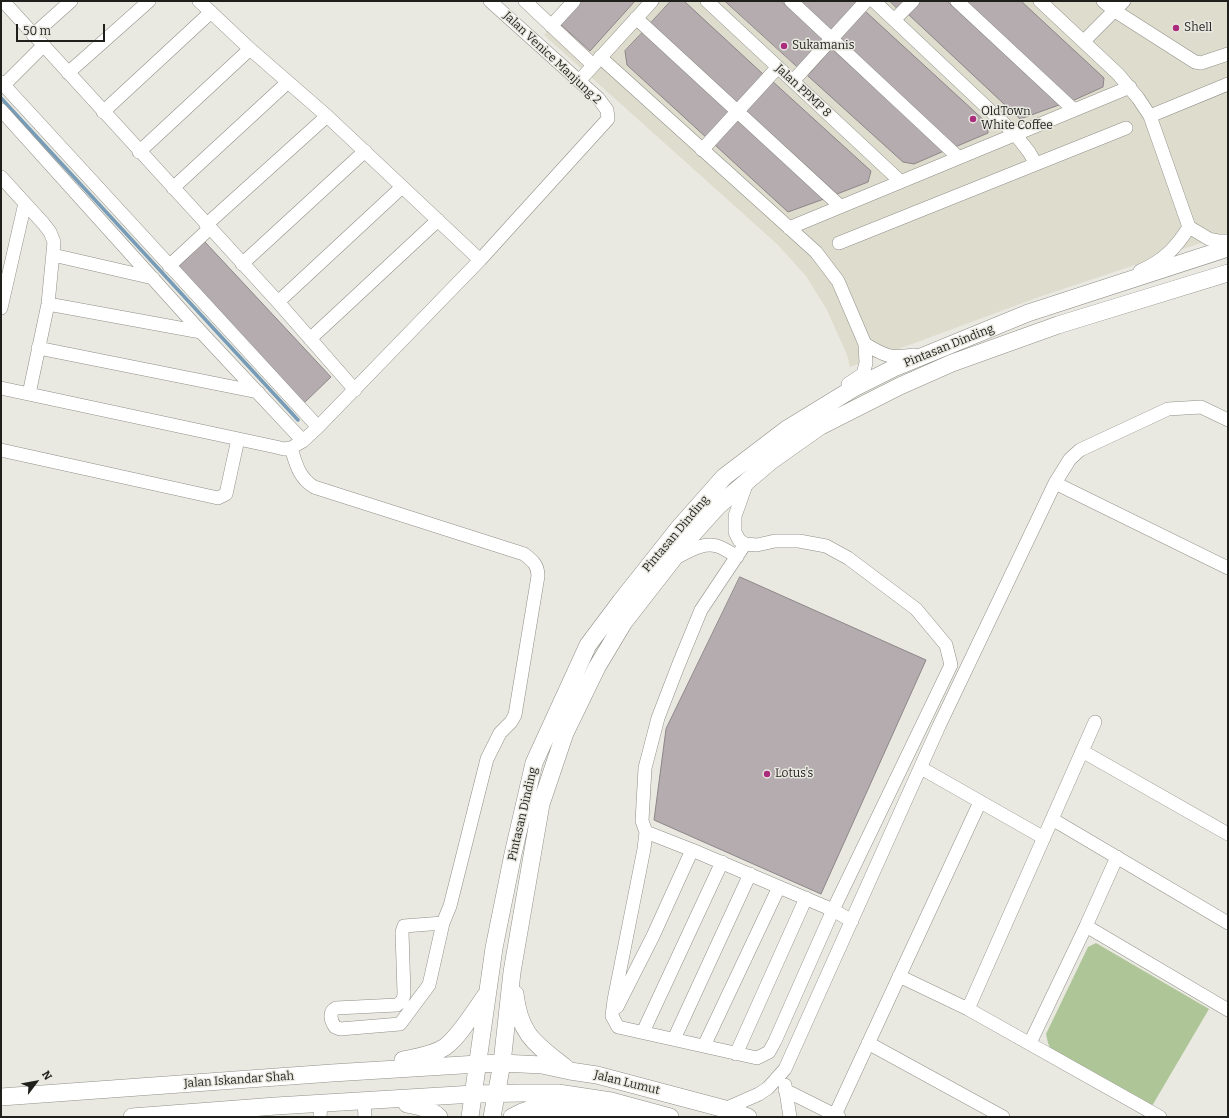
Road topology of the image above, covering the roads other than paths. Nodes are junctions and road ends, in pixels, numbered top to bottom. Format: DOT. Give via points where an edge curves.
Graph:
graph roads {
  1 [pos="3,1"];
  2 [pos="71,1"];
  3 [pos="149,1"];
  4 [pos="199,1"];
  5 [pos="525,1"];
  6 [pos="574,1"];
  7 [pos="652,1"];
  8 [pos="707,1"];
  9 [pos="791,1"];
  10 [pos="866,1"];
  11 [pos="874,1"];
  12 [pos="913,1"];
  13 [pos="957,1"];
  14 [pos="1040,1"];
  15 [pos="1103,1"];
  16 [pos="1124,1"];
  17 [pos="495,3"];
  18 [pos="1115,11"];
  19 [pos="211,12"];
  20 [pos="636,18"];
  21 [pos="894,20"];
  22 [pos="551,26"];
  23 [pos="33,34"];
  24 [pos="832,39"];
  25 [pos="1084,41"];
  26 [pos="43,46"];
  27 [pos="250,48"];
  28 [pos="1228,54"];
  29 [pos="597,61"];
  30 [pos="778,67"];
  31 [pos="68,74"];
  32 [pos="579,81"];
  33 [pos="793,81"];
  34 [pos="288,82"];
  35 [pos="2,84"];
  36 [pos="1228,84"];
  37 [pos="1130,87"];
  38 [pos="1,110"];
  39 [pos="1074,110"];
  40 [pos="737,111"];
  41 [pos="103,112"];
  42 [pos="327,116"];
  43 [pos="1150,116"];
  44 [pos="1126,128"];
  45 [pos="1015,134"];
  46 [pos="702,150"];
  47 [pos="365,151"];
  48 [pos="139,152"];
  49 [pos="958,157"];
  50 [pos="1036,164"];
  51 [pos="1,177"];
  52 [pos="900,181"];
  53 [pos="402,186"];
  54 [pos="173,188"];
  55 [pos="25,203"];
  56 [pos="840,206"];
  57 [pos="438,220"];
  58 [pos="208,227"];
  59 [pos="1189,227"];
  60 [pos="789,228"];
  61 [pos="1228,241"];
  62 [pos="839,243"];
  63 [pos="1228,248"];
  64 [pos="53,255"];
  65 [pos="480,260"];
  66 [pos="242,264"];
  67 [pos="169,266"];
  68 [pos="1228,273"];
  69 [pos="153,278"];
  70 [pos="1099,290"];
  71 [pos="278,302"];
  72 [pos="48,304"];
  73 [pos="1,308"];
  74 [pos="202,332"];
  75 [pos="310,339"];
  76 [pos="865,344"];
  77 [pos="38,348"];
  78 [pos="935,352"];
  79 [pos="1,388"];
  80 [pos="355,390"];
  81 [pos="258,392"];
  82 [pos="28,394"];
  83 [pos="1228,420"];
  84 [pos="318,427"];
  85 [pos="787,429"];
  86 [pos="238,439"];
  87 [pos="303,441"];
  88 [pos="291,448"];
  89 [pos="1,450"];
  90 [pos="748,479"];
  91 [pos="1055,483"];
  92 [pos="745,544"];
  93 [pos="737,557"];
  94 [pos="672,559"];
  95 [pos="1228,568"];
  96 [pos="925,719"];
  97 [pos="1094,722"];
  98 [pos="939,726"];
  99 [pos="1082,751"];
  100 [pos="921,768"];
  101 [pos="980,802"];
  102 [pos="1052,819"];
  103 [pos="646,832"];
  104 [pos="1228,834"];
  105 [pos="1044,838"];
  106 [pos="692,850"];
  107 [pos="1117,857"];
  108 [pos="722,862"];
  109 [pos="750,874"];
  110 [pos="779,887"];
  111 [pos="806,898"];
  112 [pos="833,910"];
  113 [pos="852,921"];
  114 [pos="443,923"];
  115 [pos="1228,923"];
  116 [pos="1086,926"];
  117 [pos="512,972"];
  118 [pos="899,976"];
  119 [pos="487,993"];
  120 [pos="968,1010"];
  121 [pos="1228,1010"];
  122 [pos="612,1016"];
  123 [pos="643,1032"];
  124 [pos="674,1039"];
  125 [pos="868,1043"];
  126 [pos="1030,1043"];
  127 [pos="704,1046"];
  128 [pos="736,1054"];
  129 [pos="502,1063"];
  130 [pos="478,1064"];
  131 [pos="785,1069"];
  132 [pos="570,1071"];
  133 [pos="332,1073"];
  134 [pos="785,1090"];
  135 [pos="496,1093"];
  136 [pos="474,1094"];
  137 [pos="1,1097"];
  138 [pos="386,1100"];
  139 [pos="365,1109"];
  140 [pos="725,1109"];
  141 [pos="320,1111"];
  142 [pos="837,1116"];
  143 [pos="132,1117"];
  144 [pos="439,1117"];
  145 [pos="470,1117"];
  146 [pos="492,1117"];
  147 [pos="512,1117"];
  148 [pos="643,1117"];
  149 [pos="670,1117"];
  150 [pos="748,1117"];
  151 [pos="790,1117"];
  152 [pos="1003,1117"];
  153 [pos="1160,1117"];
  1 -- 23 [label="street"];
  2 -- 23 [label="street"];
  3 -- 31 [label="street"];
  4 -- 19 [label="street"];
  5 -- 22 [label="street"];
  6 -- 22 [label="street"];
  7 -- 20 [label="street"];
  8 -- 30 [label="street, Jalan PPMP 8"];
  9 -- 24 [label="street"];
  10 -- 24 [label="street"];
  11 -- 21 [label="street"];
  12 -- 21 [label="street"];
  13 -- 39 [label="street"];
  14 -- 25 [label="street"];
  15 -- 18 [label="street"];
  16 -- 18 [label="street"];
  17 -- 32 [label="street, Jalan Venice Manjung 2"];
  18 -- 25 [label="street"];
  18 -- 28 [label="street" via="1195,62 1201,63"];
  19 -- 27 [label="street"];
  19 -- 41 [label="street"];
  20 -- 29 [label="street"];
  20 -- 40 [label="street"];
  21 -- 45 [label="street"];
  22 -- 29 [label="street"];
  23 -- 26 [label="street"];
  24 -- 33 [label="street"];
  24 -- 49 [label="street"];
  25 -- 37 [label="street"];
  26 -- 31 [label="street"];
  26 -- 35 [label="street"];
  27 -- 34 [label="street"];
  27 -- 48 [label="street"];
  29 -- 32 [label="street"];
  29 -- 46 [label="street"];
  30 -- 33 [label="street, Jalan PPMP 8"];
  30 -- 40 [label="street"];
  31 -- 41 [label="street"];
  32 -- 65 [label="street, Jalan Venice Manjung 2" via="598,98 607,110 608,119"];
  33 -- 52 [label="street, Jalan PPMP 8"];
  34 -- 42 [label="street"];
  34 -- 54 [label="street"];
  35 -- 67 [label="street"];
  36 -- 43 [label="street"];
  37 -- 39 [label="street"];
  37 -- 43 [label="street"];
  38 -- 69 [label="street"];
  39 -- 45 [label="street"];
  40 -- 46 [label="street"];
  40 -- 56 [label="street"];
  41 -- 48 [label="street"];
  42 -- 47 [label="street"];
  42 -- 58 [label="street"];
  43 -- 59 [label="street"];
  44 -- 50 [label="street"];
  45 -- 49 [label="street"];
  45 -- 50 [label="street"];
  46 -- 60 [label="street"];
  47 -- 53 [label="street"];
  47 -- 66 [label="street"];
  48 -- 54 [label="street"];
  49 -- 52 [label="street"];
  50 -- 62 [label="street"];
  51 -- 55 [label="street"];
  52 -- 56 [label="street"];
  53 -- 57 [label="street"];
  53 -- 71 [label="street"];
  54 -- 58 [label="street"];
  55 -- 64 [label="street" via="50,232 54,242"];
  55 -- 73 [label="street"];
  56 -- 60 [label="street"];
  57 -- 65 [label="street"];
  57 -- 75 [label="street"];
  58 -- 66 [label="street"];
  58 -- 67 [label="street"];
  59 -- 61 [label="street" via="1209,239"];
  59 -- 70 [label="street" via="1165,256 1147,268"];
  60 -- 76 [label="street" via="816,252 838,281"];
  63 -- 70 [label="main road, Pintasan Dinding"];
  64 -- 69 [label="street"];
  64 -- 72 [label="street"];
  65 -- 80 [label="street"];
  66 -- 71 [label="street"];
  67 -- 84 [label="street"];
  68 -- 90 [label="main road, Pintasan Dinding" via="1058,325 952,363 819,426"];
  69 -- 74 [label="street"];
  70 -- 78 [label="main road, Pintasan Dinding" via="1028,314"];
  71 -- 75 [label="street"];
  72 -- 74 [label="street"];
  72 -- 77 [label="street"];
  74 -- 81 [label="street"];
  75 -- 80 [label="street"];
  76 -- 78 [label="street" via="893,358"];
  76 -- 85 [label="street" via="866,363 863,374 816,403"];
  77 -- 81 [label="street"];
  77 -- 82 [label="street"];
  78 -- 85 [label="main road, Pintasan Dinding" via="894,368 854,388"];
  79 -- 82 [label="street"];
  80 -- 84 [label="street"];
  81 -- 87 [label="street"];
  82 -- 86 [label="street"];
  83 -- 91 [label="street" via="1201,407 1168,409 1080,450 1070,459"];
  84 -- 87 [label="street"];
  85 -- 119 [label="main road, Pintasan Dinding" via="724,478 678,529 588,645 534,763 513,854"];
  86 -- 88 [label="street" via="284,449"];
  86 -- 89 [label="street" via="226,494 218,498"];
  87 -- 88 [label="street"];
  88 -- 114 [label="street" via="301,477 314,487 524,554 538,567 515,715 500,733 487,759 450,906"];
  90 -- 92 [label="street" via="734,524 739,540"];
  90 -- 94 [label="main road, Pintasan Dinding" via="718,506"];
  91 -- 95 [label="street"];
  91 -- 98 [label="street"];
  92 -- 93 [label="street"];
  92 -- 96 [label="street" via="799,541 826,546 848,558 916,610 946,645 951,665"];
  93 -- 94 [label="street" via="719,546 709,544"];
  93 -- 103 [label="street" via="701,610 658,718 645,768 642,821"];
  94 -- 117 [label="main road, Pintasan Dinding" via="624,622 597,667 565,733 541,804"];
  96 -- 98 [label="street"];
  96 -- 112 [label="street"];
  97 -- 99 [label="street"];
  98 -- 100 [label="street"];
  99 -- 102 [label="street"];
  99 -- 104 [label="street"];
  100 -- 101 [label="street"];
  100 -- 113 [label="street"];
  101 -- 105 [label="street"];
  101 -- 118 [label="street"];
  102 -- 105 [label="street"];
  102 -- 107 [label="street"];
  103 -- 106 [label="street"];
  103 -- 122 [label="street"];
  105 -- 120 [label="street"];
  106 -- 108 [label="street"];
  106 -- 122 [label="street" via="653,936"];
  107 -- 115 [label="street"];
  107 -- 116 [label="street"];
  108 -- 109 [label="street"];
  108 -- 123 [label="street"];
  109 -- 110 [label="street"];
  109 -- 124 [label="street"];
  110 -- 111 [label="street"];
  110 -- 127 [label="street"];
  111 -- 112 [label="street"];
  111 -- 128 [label="street"];
  112 -- 113 [label="street"];
  112 -- 128 [label="street" via="769,1052 757,1058"];
  113 -- 131 [label="street"];
  114 -- 114 [label="street" via="429,985 401,1023 340,1029 335,1027 331,1013 336,1008 401,1003 404,998 404,926"];
  116 -- 121 [label="street"];
  116 -- 126 [label="street"];
  117 -- 129 [label="main road, Pintasan Dinding"];
  117 -- 132 [label="main road" via="520,1021 542,1049"];
  118 -- 120 [label="street"];
  118 -- 125 [label="street"];
  119 -- 130 [label="main road, Pintasan Dinding"];
  119 -- 133 [label="main road" via="460,1031 445,1046 426,1055"];
  120 -- 126 [label="street"];
  122 -- 123 [label="street" via="618,1026"];
  123 -- 124 [label="street"];
  124 -- 127 [label="street"];
  125 -- 142 [label="street"];
  125 -- 152 [label="street"];
  126 -- 153 [label="street"];
  127 -- 128 [label="street"];
  129 -- 130 [label="main road, Jalan Lumut"];
  129 -- 132 [label="main road, Jalan Lumut" via="542,1065"];
  129 -- 135 [label="main road, Pintasan Dinding"];
  130 -- 133 [label="main road, Jalan Iskandar Shah"];
  130 -- 136 [label="main road, Pintasan Dinding"];
  131 -- 134 [label="street"];
  131 -- 140 [label="street" via="759,1094"];
  132 -- 140 [label="main road, Jalan Lumut" via="597,1075"];
  133 -- 137 [label="main road, Jalan Iskandar Shah"];
  134 -- 142 [label="street"];
  134 -- 151 [label="street"];
  135 -- 136 [label="main road, Jalan Lumut"];
  135 -- 146 [label="main road, Pintasan Dinding"];
  135 -- 149 [label="main road, Jalan Lumut" via="558,1093 611,1101"];
  136 -- 138 [label="main road"];
  136 -- 145 [label="main road, Pintasan Dinding"];
  138 -- 139 [label="main road"];
  138 -- 144 [label="main road" via="423,1107"];
  139 -- 141 [label="main road"];
  140 -- 150 [label="main road, Jalan Lumut"];
  141 -- 143 [label="main road" via="276,1106"];
  147 -- 148 [label="main road" via="534,1108"];
}
